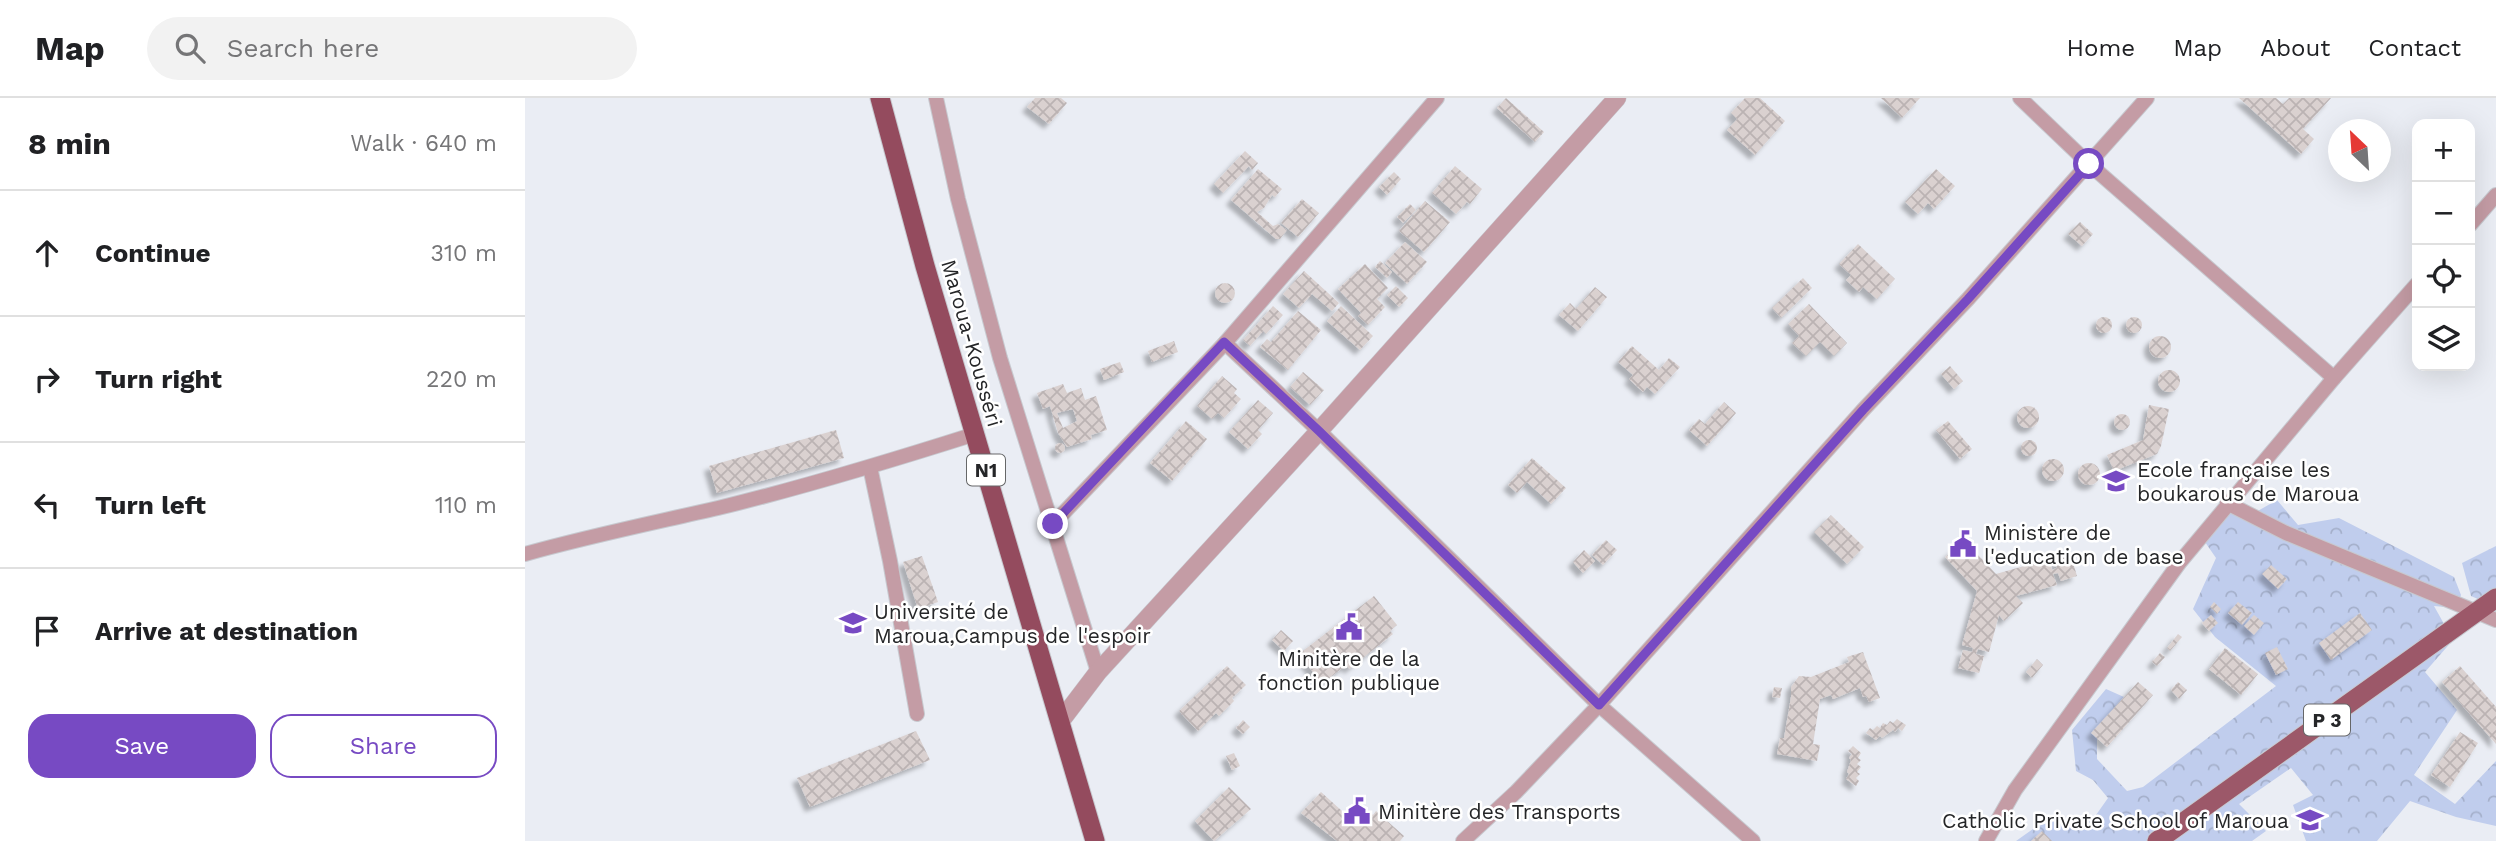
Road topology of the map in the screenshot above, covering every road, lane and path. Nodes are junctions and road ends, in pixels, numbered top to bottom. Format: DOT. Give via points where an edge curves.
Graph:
graph roads {
  1 [pos="880,98"];
  2 [pos="936,98"];
  3 [pos="1437,98"];
  4 [pos="2020,98"];
  5 [pos="2147,98"];
  6 [pos="1612,100"];
  7 [pos="2089,164"];
  8 [pos="2496,195"];
  9 [pos="2475,219"];
  10 [pos="2412,290"];
  11 [pos="1224,342"];
  12 [pos="2334,378"];
  13 [pos="1319,431"];
  14 [pos="975,434"];
  15 [pos="870,467"];
  16 [pos="2227,503"];
  17 [pos="1053,524"];
  18 [pos="525,554"];
  19 [pos="2496,598"];
  20 [pos="2478,611"];
  21 [pos="2496,620"];
  22 [pos="1098,672"];
  23 [pos="1599,705"];
  24 [pos="917,714"];
  25 [pos="1061,722"];
  26 [pos="1095,841"];
  27 [pos="1463,841"];
  28 [pos="1753,841"];
  29 [pos="1986,841"];
  30 [pos="2157,841"];
  1 -- 14 [label="highway, Maroua-Kousséri / N1"];
  2 -- 17 [label="street" via="1000,358"];
  3 -- 11 [label="street"];
  4 -- 7 [label="street"];
  5 -- 7 [label="street"];
  6 -- 13 [label="street"];
  7 -- 12 [label="street"];
  7 -- 23 [label="street"];
  8 -- 9 [label="street"];
  10 -- 12 [label="street"];
  11 -- 13 [label="street"];
  11 -- 17 [label="street"];
  12 -- 16 [label="street"];
  13 -- 22 [label="street"];
  13 -- 23 [label="street"];
  14 -- 15 [label="street"];
  14 -- 25 [label="highway, Maroua-Kousséri / N1"];
  15 -- 18 [label="street"];
  15 -- 24 [label="street"];
  16 -- 20 [label="street" via="2286,533"];
  16 -- 29 [label="street" via="2015,790"];
  17 -- 22 [label="street"];
  19 -- 20 [label="main road, P 3"];
  20 -- 21 [label="street"];
  20 -- 30 [label="main road, P 3"];
  22 -- 25 [label="street"];
  23 -- 27 [label="street"];
  23 -- 28 [label="street"];
  25 -- 26 [label="highway, Maroua-Kousséri / N1"];
}
